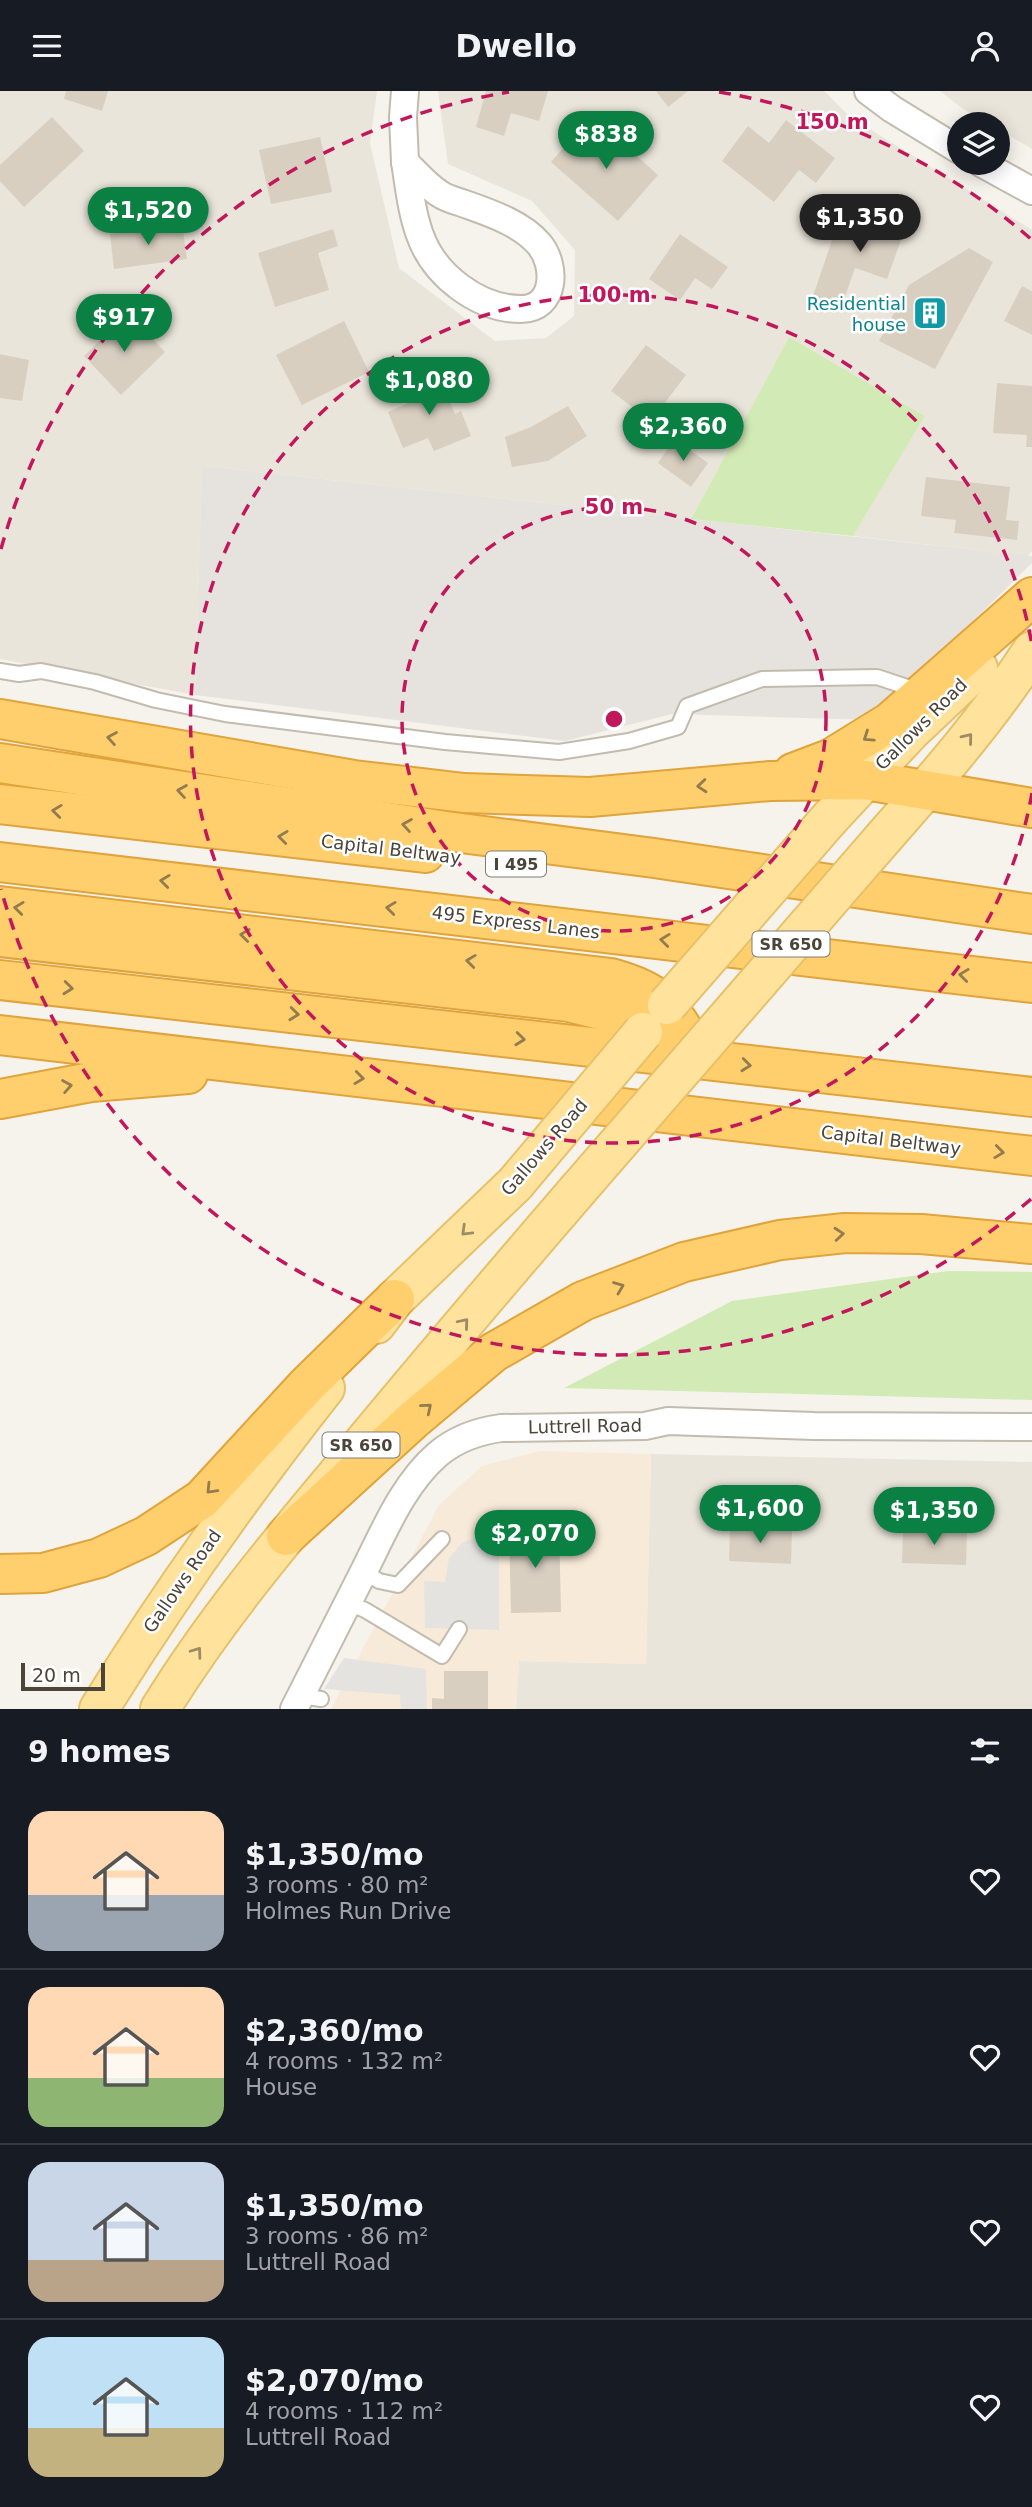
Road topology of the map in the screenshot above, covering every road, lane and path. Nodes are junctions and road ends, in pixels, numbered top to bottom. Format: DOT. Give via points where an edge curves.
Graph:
graph roads {
  1 [pos="405,91"];
  2 [pos="867,91"];
  3 [pos="947,143"];
  4 [pos="405,162"];
  5 [pos="1003,175"];
  6 [pos="1032,191"];
  7 [pos="1032,597"];
  8 [pos="1032,619"];
  9 [pos="1032,651"];
  10 [pos="0,671"];
  11 [pos="924,693"];
  12 [pos="0,719"];
  13 [pos="0,763"];
  14 [pos="865,780"];
  15 [pos="770,781"];
  16 [pos="925,791"];
  17 [pos="0,804"];
  18 [pos="1032,808"];
  19 [pos="0,862"];
  20 [pos="0,906"];
  21 [pos="1032,914"];
  22 [pos="1032,926"];
  23 [pos="0,937"];
  24 [pos="0,981"];
  25 [pos="1032,983"];
  26 [pos="599,992"];
  27 [pos="655,1018"];
  28 [pos="0,1035"];
  29 [pos="697,1052"];
  30 [pos="267,1067"];
  31 [pos="1032,1097"];
  32 [pos="0,1099"];
  33 [pos="1032,1156"];
  34 [pos="1032,1244"];
  35 [pos="395,1299"];
  36 [pos="1032,1427"];
  37 [pos="286,1536"];
  38 [pos="442,1539"];
  39 [pos="364,1572"];
  40 [pos="0,1574"];
  41 [pos="348,1603"];
  42 [pos="459,1629"];
  43 [pos="306,1701"];
  44 [pos="99,1709"];
  45 [pos="160,1709"];
  1 -- 4 [label="street"];
  2 -- 3 [label="street"];
  4 -- 4 [label="street" via="442,195 495,215 540,245 552,276 549,291 539,304 523,309 498,305 453,282 420,236"];
  5 -- 6 [label="street"];
  7 -- 11 [label="highway"];
  8 -- 14 [label="main road, Gallows Road / SR 650"];
  16 -- 9 [label="main road, SR 650, one-way"];
  10 -- 11 [label="lane" via="41,671 225,714 559,752 629,741 678,727 687,706 762,678 877,677"];
  11 -- 15 [label="highway, one-way" via="852,747"];
  15 -- 12 [label="highway, one-way" via="590,797 464,793 354,780"];
  21 -- 13 [label="highway, one-way"];
  14 -- 15 [label="highway"];
  14 -- 16 [label="highway"];
  14 -- 27 [label="main road, Gallows Road / SR 650, bridge"];
  16 -- 18 [label="highway"];
  16 -- 29 [label="main road, SR 650, bridge"];
  22 -- 17 [label="highway, Capital Beltway / I 495, one-way"];
  25 -- 19 [label="highway, 495 Express Lanes, one-way"];
  26 -- 20 [label="highway, one-way"];
  23 -- 26 [label="highway"];
  24 -- 31 [label="highway, one-way"];
  26 -- 27 [label="highway" via="634,984"];
  27 -- 29 [label="highway"];
  27 -- 35 [label="main road, Gallows Road / SR 650, one-way, bridge" via="515,1184"];
  28 -- 30 [label="highway, Capital Beltway"];
  37 -- 29 [label="main road, SR 650, one-way, bridge"];
  32 -- 30 [label="highway, one-way" via="91,1082"];
  30 -- 33 [label="highway, Capital Beltway, one-way"];
  37 -- 34 [label="highway, one-way" via="494,1352 583,1301 684,1262 780,1241 845,1233"];
  35 -- 40 [label="highway, one-way" via="307,1385 202,1499 146,1536 99,1558 43,1573"];
  35 -- 44 [label="main road, Gallows Road / SR 650" via="253,1480 172,1594"];
  36 -- 39 [label="street, Luttrell Road" via="668,1421 645,1426 485,1430 439,1454 420,1473 395,1509"];
  45 -- 37 [label="main road, SR 650, one-way" via="228,1608"];
  38 -- 39 [label="lane" via="398,1585"];
  39 -- 41 [label="street, Luttrell Road"];
  41 -- 42 [label="lane" via="442,1656"];
  41 -- 43 [label="street, Luttrell Road"];
}
